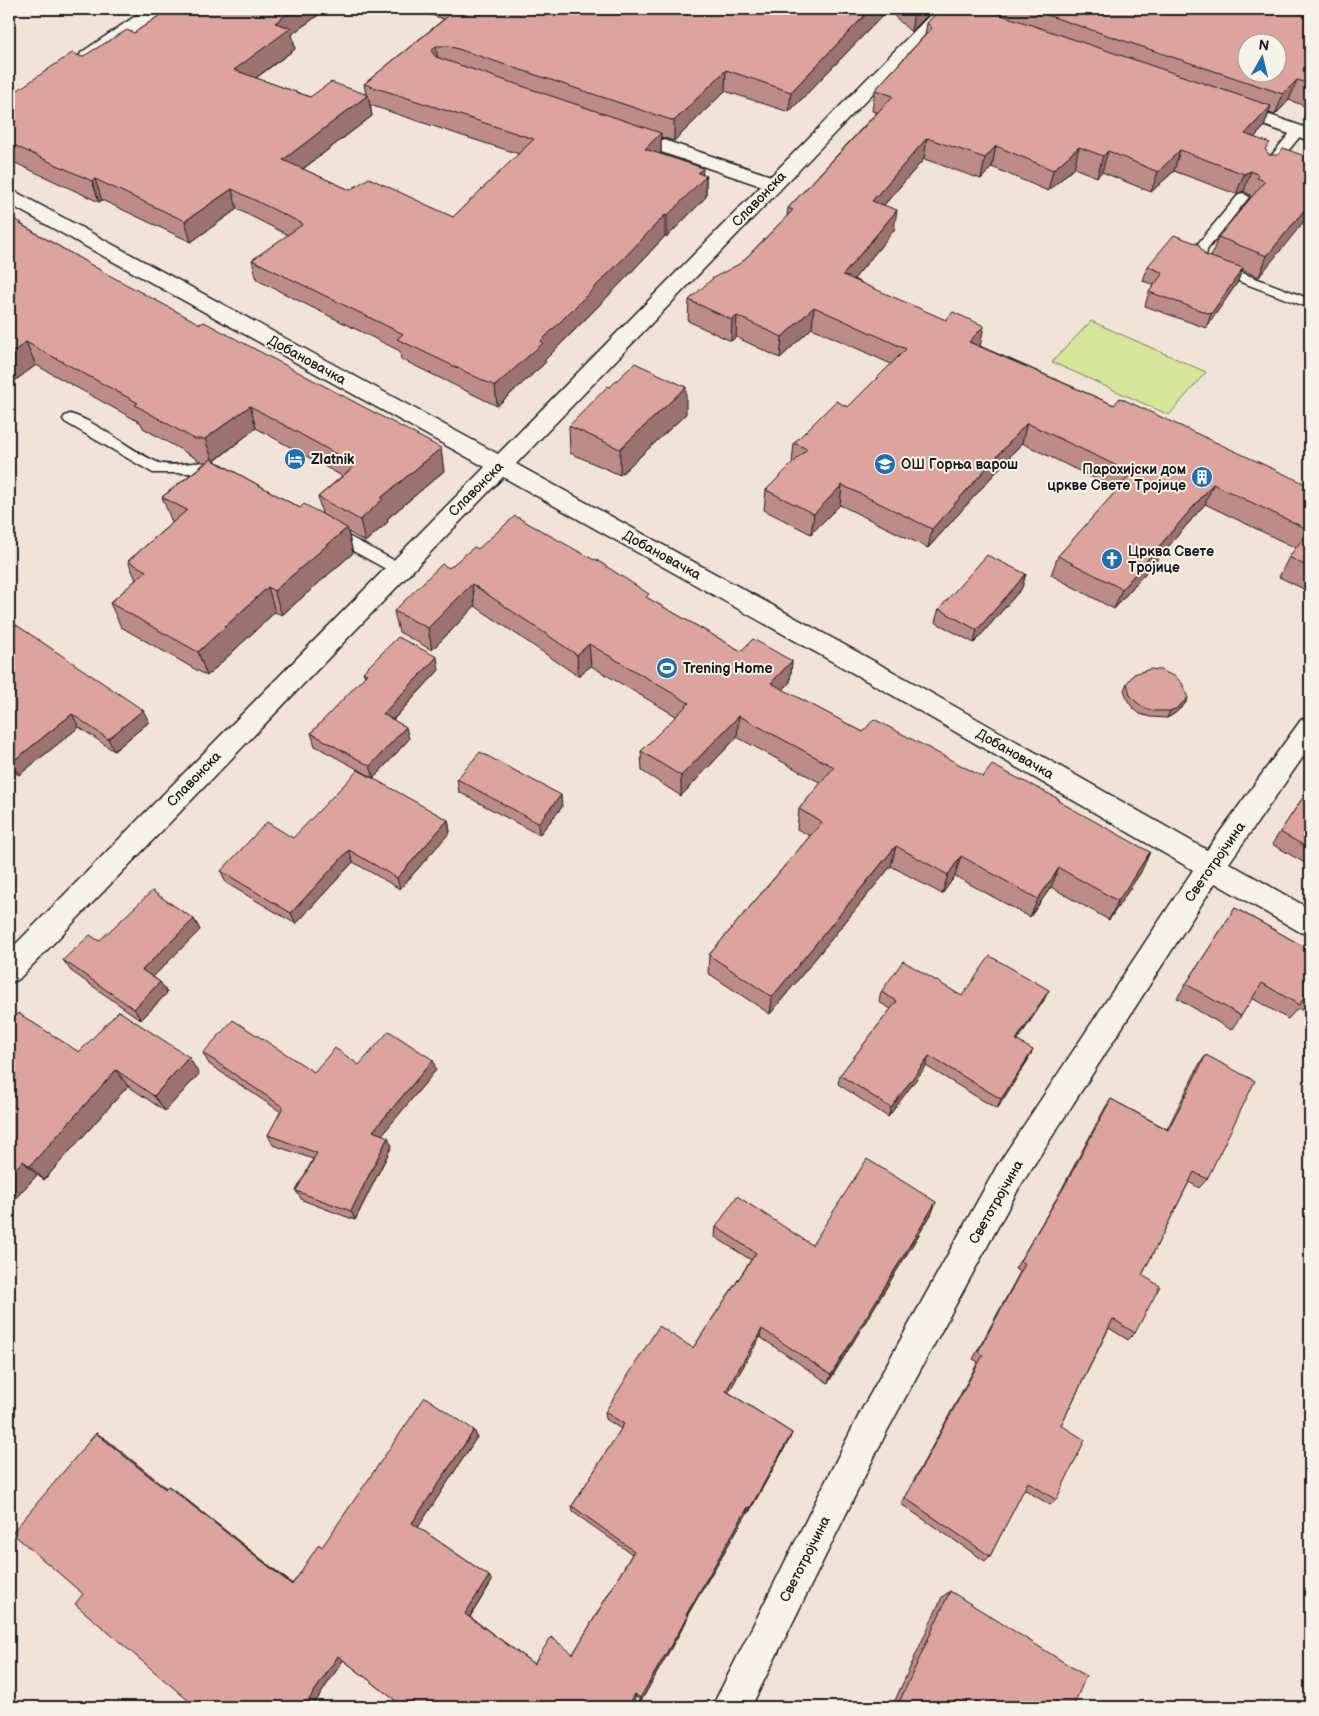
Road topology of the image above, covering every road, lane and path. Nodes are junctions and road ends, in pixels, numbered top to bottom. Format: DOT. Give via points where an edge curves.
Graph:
graph roads {
  1 [pos="157,9"];
  2 [pos="950,11"];
  3 [pos="71,68"];
  4 [pos="1215,102"];
  5 [pos="614,130"];
  6 [pos="1304,133"];
  7 [pos="1265,171"];
  8 [pos="774,184"];
  9 [pos="9,196"];
  10 [pos="1243,197"];
  11 [pos="1310,304"];
  12 [pos="70,419"];
  13 [pos="500,464"];
  14 [pos="233,478"];
  15 [pos="320,526"];
  16 [pos="398,569"];
  17 [pos="1310,727"];
  18 [pos="1211,866"];
  19 [pos="1310,923"];
  20 [pos="9,970"];
  21 [pos="731,1707"];
  1 -- 3 [label="street"];
  2 -- 8 [label="street, Славонска"];
  4 -- 6 [label="street"];
  5 -- 8 [label="street"];
  6 -- 7 [label="lane"];
  8 -- 13 [label="street, Славонска"];
  9 -- 13 [label="street, Добановачка"];
  10 -- 11 [label="lane" via="1200,249 1200,256 1206,264"];
  12 -- 14 [label="lane" via="158,469 215,468"];
  13 -- 16 [label="street, Славонска"];
  13 -- 18 [label="street, Добановачка"];
  15 -- 16 [label="lane"];
  16 -- 20 [label="street, Славонска"];
  17 -- 18 [label="street, Светотројчина"];
  18 -- 19 [label="street, Добановачка"];
  18 -- 21 [label="street, Светотројчина" via="1008,1177 874,1421"];
}
